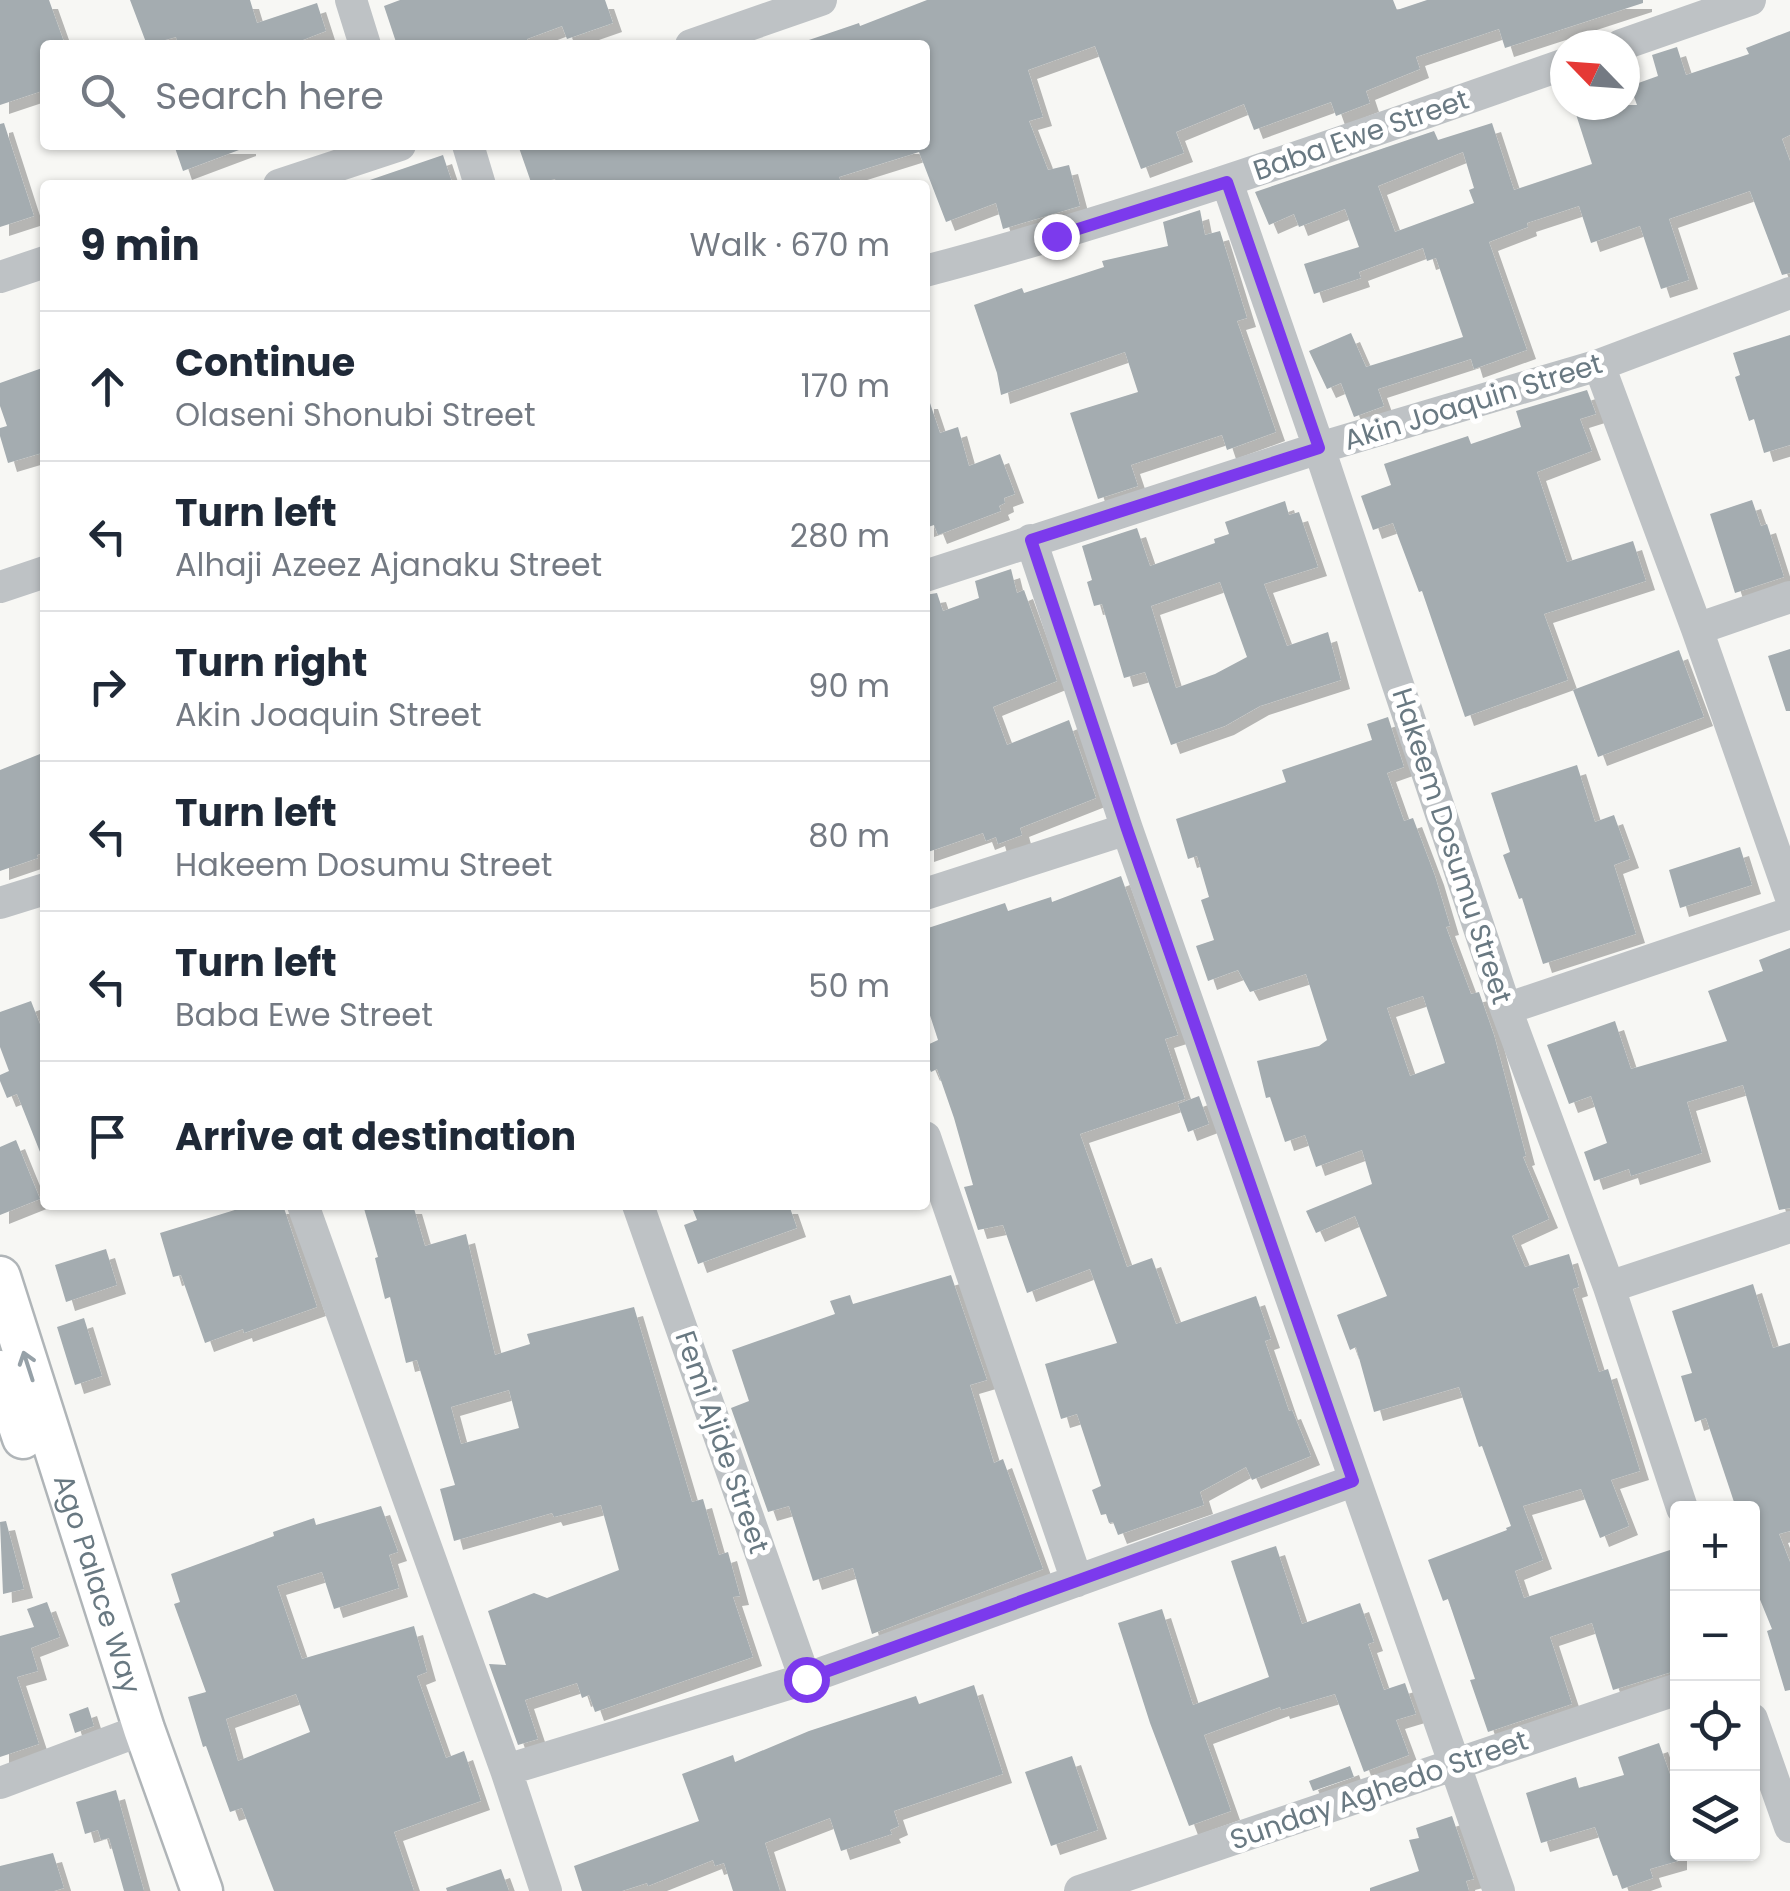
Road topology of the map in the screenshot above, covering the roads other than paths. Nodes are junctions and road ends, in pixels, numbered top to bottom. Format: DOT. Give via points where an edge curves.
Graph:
graph roads {
  1 [pos="351,0"];
  2 [pos="821,0"];
  3 [pos="1750,0"];
  4 [pos="1640,38"];
  5 [pos="363,40"];
  6 [pos="705,40"];
  7 [pos="1550,69"];
  8 [pos="382,150"];
  9 [pos="470,150"];
  10 [pos="294,180"];
  11 [pos="478,180"];
  12 [pos="1227,182"];
  13 [pos="40,264"];
  14 [pos="930,270"];
  15 [pos="0,277"];
  16 [pos="1790,294"];
  17 [pos="1599,366"];
  18 [pos="1319,448"];
  19 [pos="1031,540"];
  20 [pos="40,574"];
  21 [pos="930,574"];
  22 [pos="0,587"];
  23 [pos="1790,596"];
  24 [pos="1697,629"];
  25 [pos="1127,829"];
  26 [pos="40,890"];
  27 [pos="930,892"];
  28 [pos="1790,895"];
  29 [pos="0,903"];
  30 [pos="1790,913"];
  31 [pos="1506,1010"];
  32 [pos="930,1152"];
  33 [pos="305,1210"];
  34 [pos="640,1210"];
  35 [pos="1790,1226"];
  36 [pos="0,1277"];
  37 [pos="1609,1288"];
  38 [pos="0,1371"];
  39 [pos="1353,1481"];
  40 [pos="1680,1501"];
  41 [pos="1078,1581"];
  42 [pos="806,1679"];
  43 [pos="1670,1692"];
  44 [pos="134,1732"];
  45 [pos="1760,1741"];
  46 [pos="1456,1763"];
  47 [pos="506,1770"];
  48 [pos="0,1783"];
  49 [pos="1790,1827"];
  50 [pos="174,1891"];
  51 [pos="202,1891"];
  52 [pos="546,1891"];
  53 [pos="1080,1891"];
  54 [pos="1498,1891"];
  1 -- 5 [label="street"];
  2 -- 6 [label="street"];
  3 -- 4 [label="street"];
  7 -- 12 [label="street, Baba Ewe Street"];
  8 -- 10 [label="street"];
  9 -- 11 [label="street"];
  12 -- 14 [label="street, Baba Ewe Street"];
  12 -- 18 [label="street, Hakeem Dosumu Street"];
  13 -- 15 [label="street"];
  16 -- 17 [label="street, Akin Joaquin Street"];
  17 -- 18 [label="street, Akin Joaquin Street"];
  17 -- 24 [label="street"];
  18 -- 19 [label="street, Akin Joaquin Street"];
  18 -- 31 [label="street, Hakeem Dosumu Street"];
  19 -- 21 [label="street, Akin Joaquin Street"];
  19 -- 25 [label="street"];
  20 -- 22 [label="street"];
  23 -- 24 [label="street"];
  24 -- 28 [label="street"];
  25 -- 27 [label="street"];
  25 -- 39 [label="street"];
  26 -- 29 [label="street"];
  30 -- 31 [label="street"];
  31 -- 37 [label="street, Hakeem Dosumu Street"];
  32 -- 41 [label="street"];
  33 -- 47 [label="street"];
  34 -- 42 [label="street, Femi Ajide Street"];
  35 -- 37 [label="street"];
  44 -- 36 [label="main road, Ago Palace Way, one-way"];
  37 -- 40 [label="street, Hakeem Dosumu Street"];
  38 -- 44 [label="main road, Ago Palace Way"];
  39 -- 41 [label="street"];
  39 -- 46 [label="street"];
  41 -- 42 [label="street"];
  42 -- 47 [label="street"];
  43 -- 46 [label="street, Sunday Aghedo Street"];
  44 -- 48 [label="street"];
  44 -- 50 [label="main road, Ago Palace Way"];
  44 -- 51 [label="main road, Ago Palace Way"];
  45 -- 49 [label="street"];
  46 -- 53 [label="street, Sunday Aghedo Street"];
  46 -- 54 [label="street"];
  47 -- 52 [label="street"];
}
